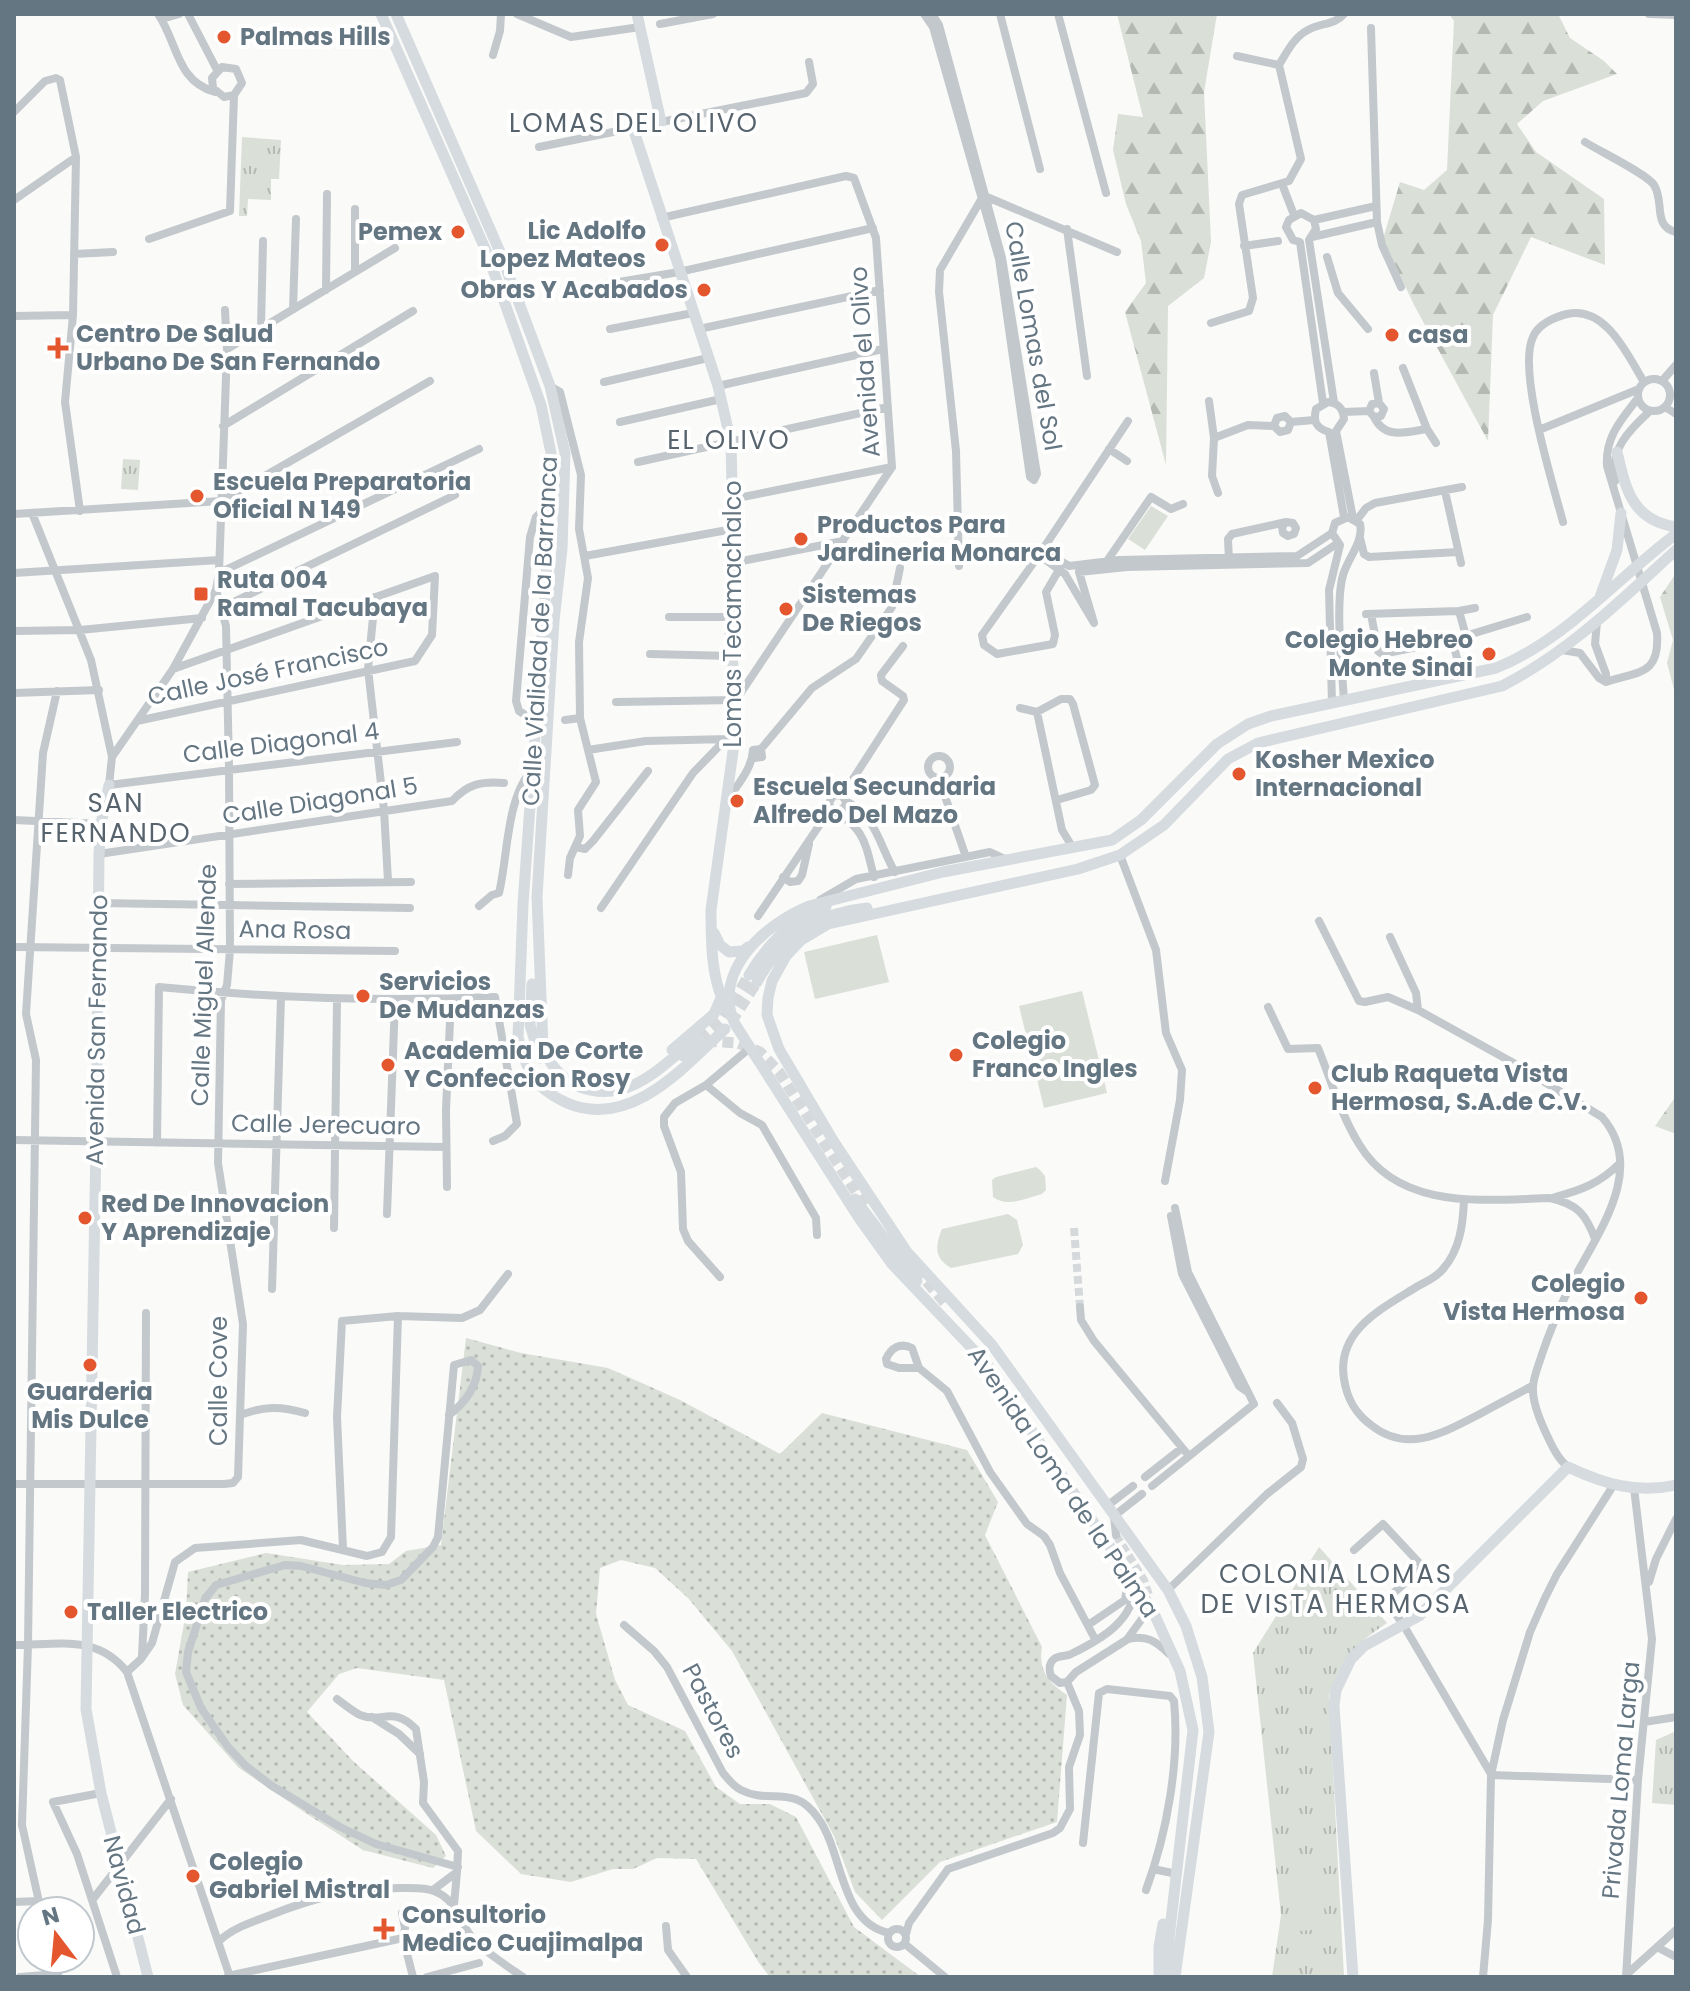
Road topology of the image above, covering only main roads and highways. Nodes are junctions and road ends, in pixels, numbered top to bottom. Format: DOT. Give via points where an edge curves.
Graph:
graph roads {
  1 [pos="381,14"];
  2 [pos="396,14"];
  3 [pos="637,14"];
  4 [pos="1617,452"];
  5 [pos="1621,513"];
  6 [pos="1676,527"];
  7 [pos="1676,534"];
  8 [pos="1676,550"];
  9 [pos="1600,597"];
  10 [pos="1496,668"];
  11 [pos="1467,674"];
  12 [pos="1502,686"];
  13 [pos="1473,693"];
  14 [pos="1203,757"];
  15 [pos="1215,771"];
  16 [pos="109,785"];
  17 [pos="883,886"];
  18 [pos="887,910"];
  19 [pos="711,928"];
  20 [pos="538,938"];
  21 [pos="758,939"];
  22 [pos="744,955"];
  23 [pos="715,965"];
  24 [pos="721,998"];
  25 [pos="731,1014"];
  26 [pos="725,1029"];
  27 [pos="717,1040"];
  28 [pos="702,1044"];
  29 [pos="686,1047"];
  30 [pos="825,1127"];
  31 [pos="807,1138"];
  32 [pos="852,1195"];
  33 [pos="941,1307"];
  34 [pos="1034,1402"];
  35 [pos="1676,1485"];
  36 [pos="86,1645"];
  37 [pos="1190,1770"];
  38 [pos="1204,1779"];
  39 [pos="1196,1833"];
  40 [pos="1175,1889"];
  41 [pos="1175,1937"];
  42 [pos="148,1977"];
  43 [pos="1159,1977"];
  44 [pos="1167,1977"];
  45 [pos="1175,1977"];
  46 [pos="1182,1977"];
  47 [pos="1353,1977"];
  1 -- 28 [label="main road, Calle Vialidad de la Barranca" via="476,226 514,325 551,453 518,1037 531,1077 549,1095 578,1107 608,1109 666,1083"];
  2 -- 20 [label="main road, Calle Vialidad de la Barranca" via="478,198 550,386 565,453 538,860"];
  3 -- 19 [label="main road, Lomas Tecamachalco" via="661,122 633,128 718,386 731,442 730,617 736,700"];
  4 -- 6 [label="main road" via="1635,506 1652,520"];
  5 -- 9 [label="main road" via="1617,550"];
  7 -- 9 [label="main road"];
  8 -- 12 [label="main road, Avenida Loma de la Palma" via="1597,622"];
  9 -- 10 [label="main road" via="1545,642"];
  10 -- 11 [label="main road"];
  10 -- 12 [label="main road" via="1493,678"];
  11 -- 13 [label="main road" via="1480,680"];
  11 -- 14 [label="main road" via="1271,716 1248,724"];
  12 -- 13 [label="main road, Avenida Loma de la Palma"];
  13 -- 15 [label="main road, Avenida Loma de la Palma" via="1258,743"];
  14 -- 15 [label="main road"];
  14 -- 17 [label="main road" via="1141,820 1112,840"];
  15 -- 18 [label="main road, Avenida Loma de la Palma" via="1164,825 1120,855 1019,883"];
  16 -- 36 [label="main road, Avenida San Fernando" via="99,854"];
  17 -- 18 [label="main road" via="792,926 770,945 753,979 811,923 853,910"];
  17 -- 21 [label="main road" via="809,906 779,920"];
  18 -- 30 [label="main road, Avenida Loma de la Palma" via="815,930 786,956 772,981 767,1015 771,1030"];
  19 -- 21 [label="main road" via="729,952 743,951"];
  19 -- 23 [label="main road, Lomas Tecamachalco"];
  20 -- 24 [label="main road" via="548,1048 567,1073 595,1085 634,1079 714,1014"];
  20 -- 28 [label="main road" via="530,1011 533,1040 551,1076 570,1090 598,1099 623,1096 656,1081"];
  20 -- 29 [label="main road" via="543,1047 549,1062 570,1082 618,1091 649,1078"];
  21 -- 22 [label="main road"];
  22 -- 23 [label="main road"];
  22 -- 25 [label="main road" via="731,984"];
  23 -- 24 [label="main road, Lomas Tecamachalco"];
  24 -- 25 [label="main road, Lomas Tecamachalco"];
  25 -- 31 [label="main road, Avenida Loma de la Palma"];
  26 -- 28 [label="main road"];
  27 -- 28 [label="main road"];
  30 -- 31 [label="main road"];
  30 -- 34 [label="main road, Avenida Loma de la Palma" via="907,1252 992,1345"];
  31 -- 33 [label="main road, Avenida Loma de la Palma" via="892,1264"];
  32 -- 33 [label="main road"];
  33 -- 34 [label="main road"];
  33 -- 37 [label="main road, Avenida Loma de la Palma" via="986,1363 1152,1609 1176,1660 1192,1721"];
  34 -- 38 [label="main road, Avenida Loma de la Palma" via="1168,1590 1186,1626 1202,1677 1209,1732"];
  35 -- 47 [label="main road" via="1613,1486 1568,1467 1431,1605 1351,1659 1335,1698"];
  36 -- 42 [label="main road, Navidad" via="86,1709 101,1793"];
  37 -- 38 [label="main road" via="1196,1781"];
  37 -- 40 [label="main road, Avenida Loma de la Palma"];
  38 -- 39 [label="main road, Avenida Loma de la Palma"];
  39 -- 41 [label="main road, Avenida Loma de la Palma"];
  39 -- 46 [label="main road, Avenida Loma de la Palma" via="1197,1867"];
  40 -- 41 [label="main road, Avenida Loma de la Palma"];
  40 -- 43 [label="main road, Avenida Loma de la Palma" via="1159,1947"];
  41 -- 44 [label="main road"];
  41 -- 45 [label="main road"];
}
